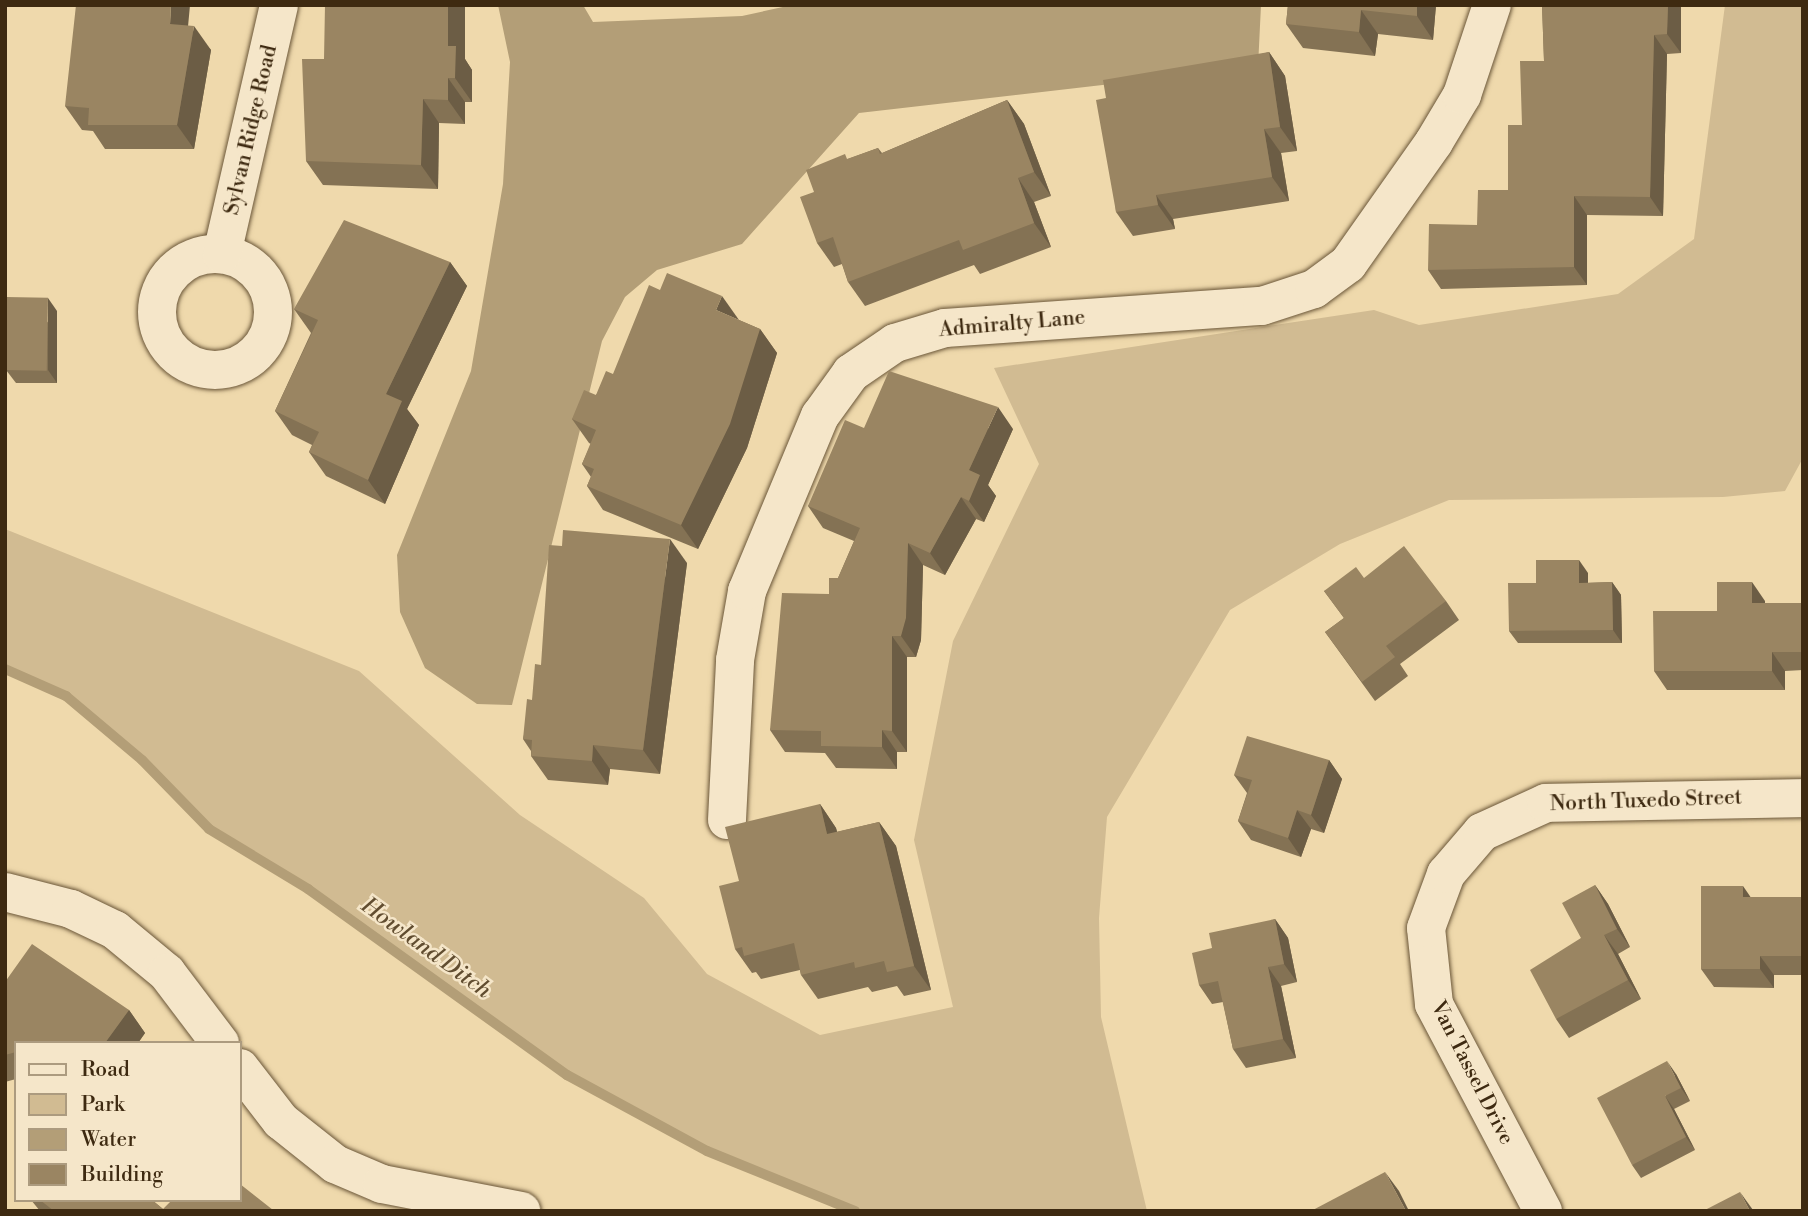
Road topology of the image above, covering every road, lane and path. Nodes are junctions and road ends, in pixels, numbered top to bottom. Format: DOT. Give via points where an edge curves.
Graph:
graph roads {
  1 [pos="279,5"];
  2 [pos="1492,5"];
  3 [pos="222,254"];
  4 [pos="1803,798"];
  5 [pos="727,820"];
  6 [pos="5,892"];
  7 [pos="1426,928"];
  8 [pos="218,1041"];
  9 [pos="242,1071"];
  10 [pos="522,1211"];
  11 [pos="1544,1211"];
  1 -- 3 [label="street, Sylvan Ridge Road"];
  2 -- 5 [label="street, Admiralty Lane" via="1462,95 1434,142 1348,264 1314,289 1262,306 945,328 895,343 850,373 820,416 747,591 735,660"];
  4 -- 7 [label="street, North Tuxedo Street" via="1571,799 1513,813 1474,839 1446,874"];
  6 -- 8 [label="street" via="71,909 142,950"];
  7 -- 11 [label="street, Van Tassel Drive" via="1426,975 1437,1012"];
  9 -- 10 [label="street" via="281,1121 335,1164 382,1184"];
}
